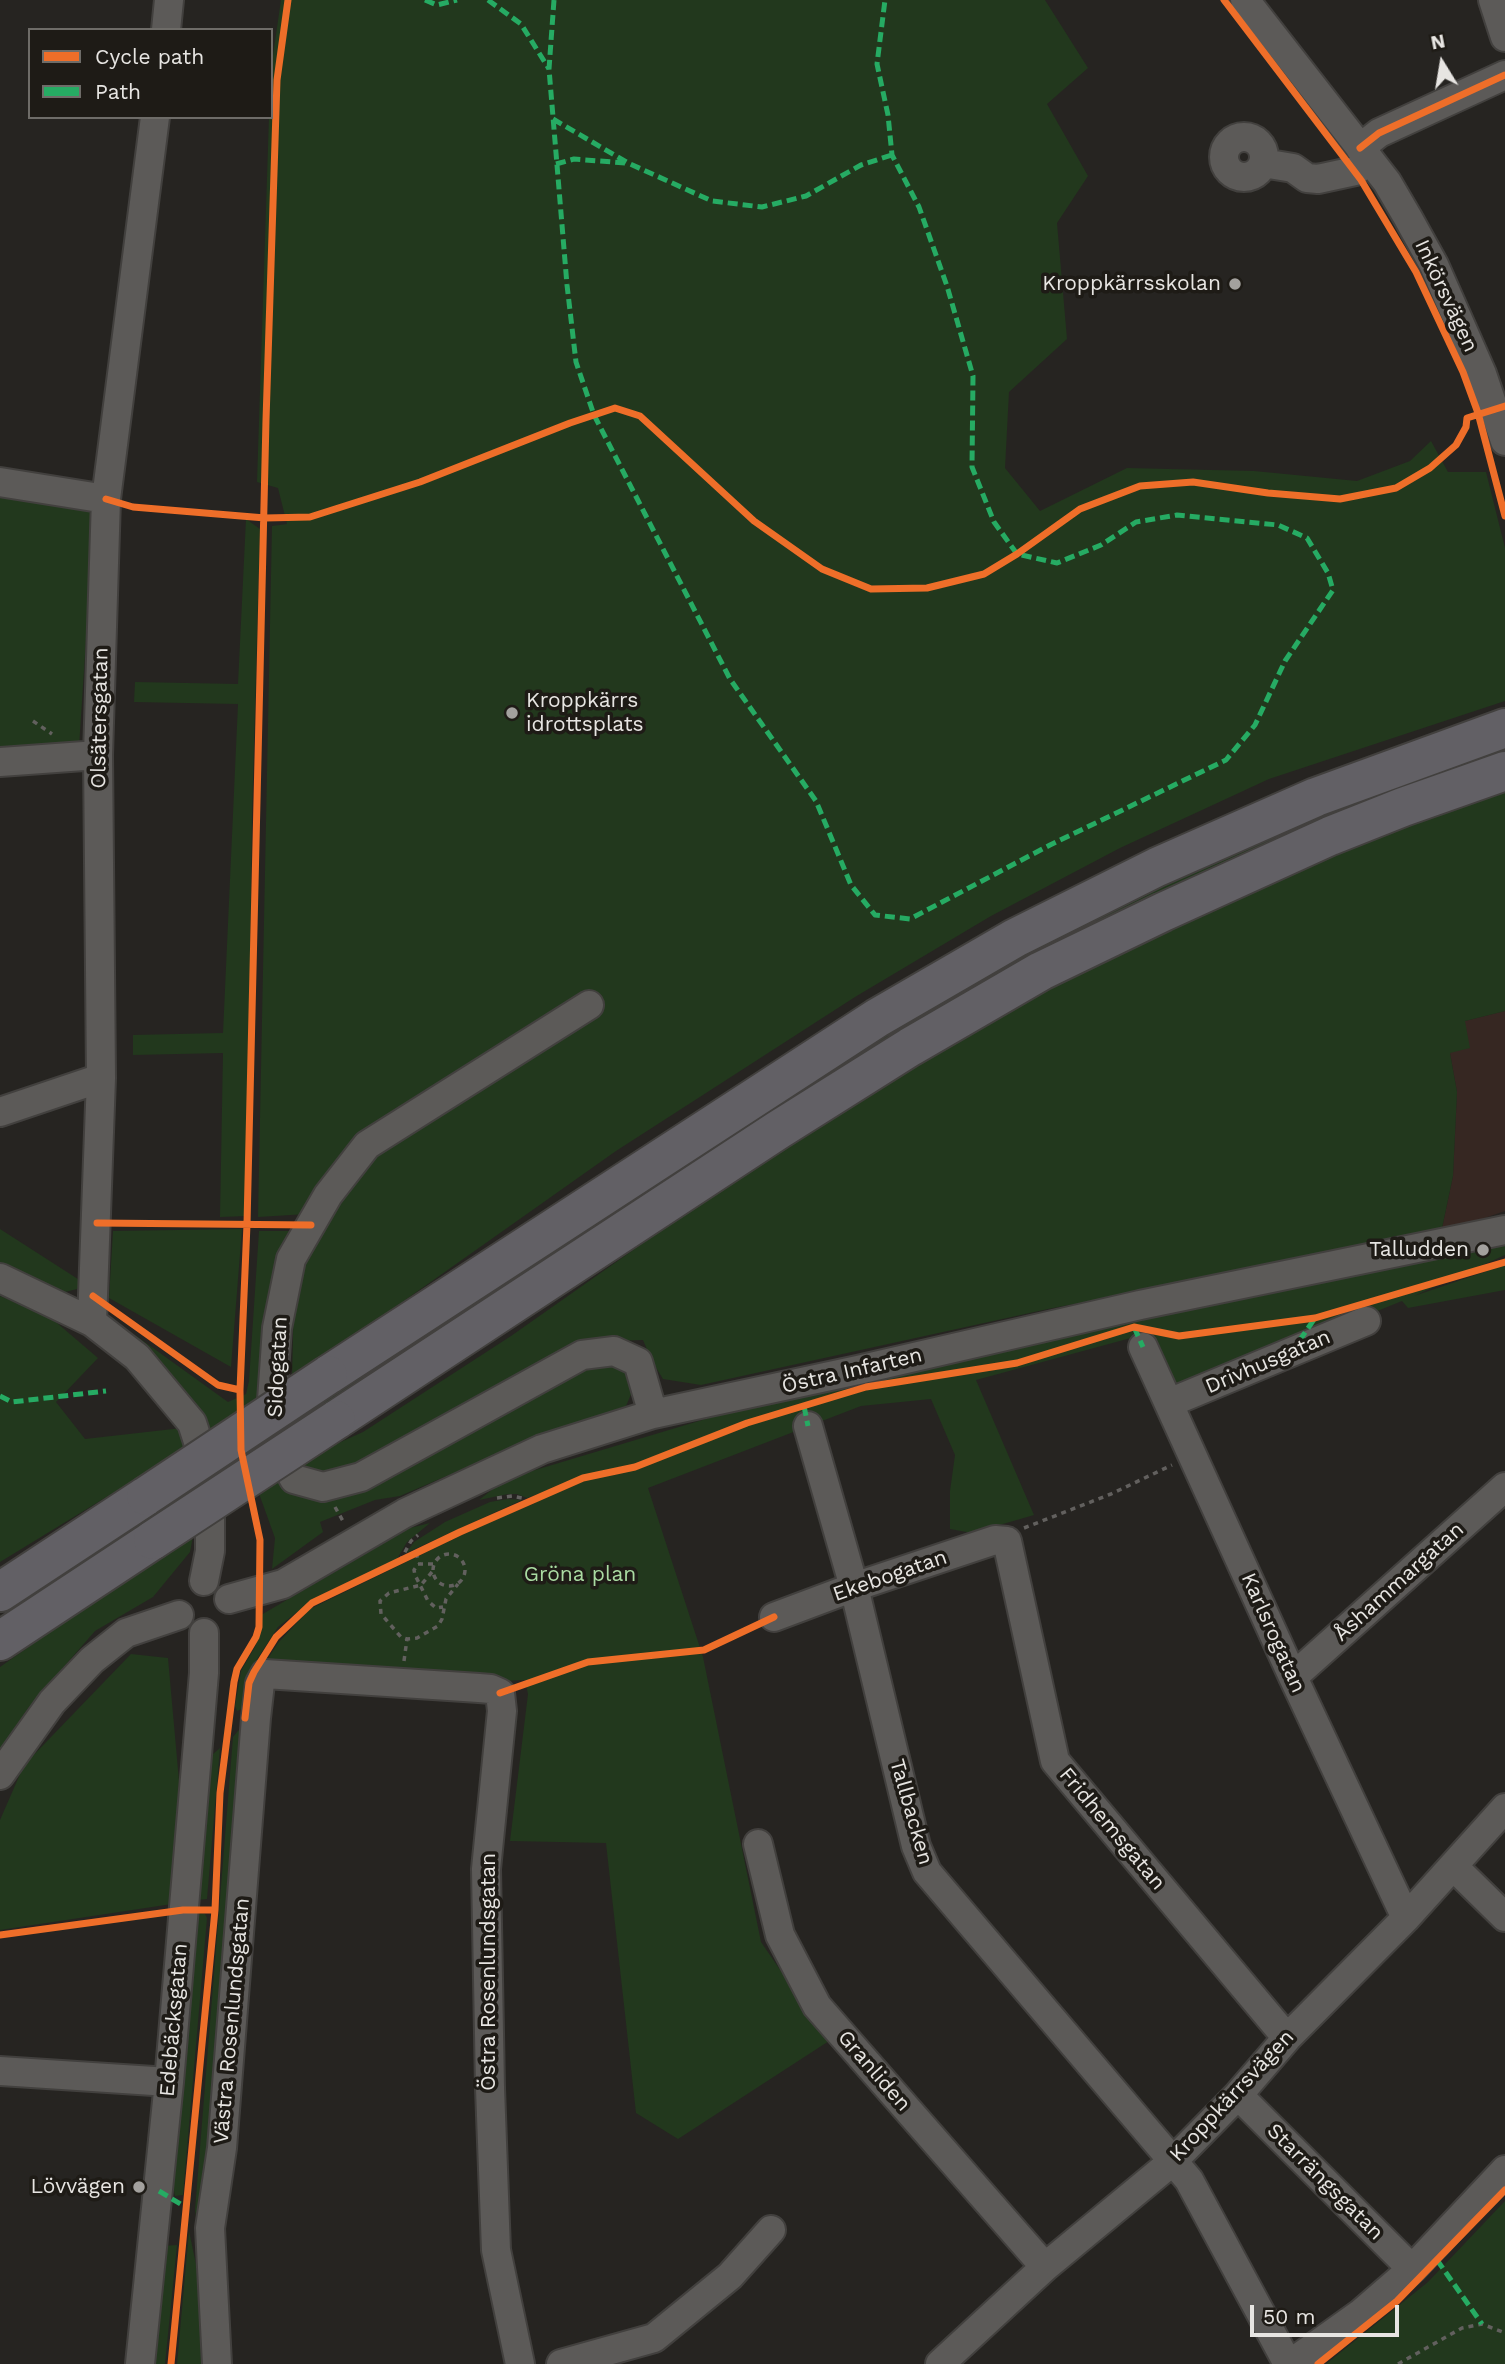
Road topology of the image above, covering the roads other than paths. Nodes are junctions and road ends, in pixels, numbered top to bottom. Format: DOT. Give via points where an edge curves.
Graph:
graph roads {
  1 [pos="169,0"];
  2 [pos="1245,0"];
  3 [pos="1493,0"];
  4 [pos="166,28"];
  5 [pos="1505,37"];
  6 [pos="1505,75"];
  7 [pos="155,119"];
  8 [pos="1365,154"];
  9 [pos="1263,163"];
  10 [pos="1494,370"];
  11 [pos="1505,442"];
  12 [pos="0,482"];
  13 [pos="106,499"];
  14 [pos="1503,728"];
  15 [pos="98,755"];
  16 [pos="0,762"];
  17 [pos="1505,771"];
  18 [pos="589,1005"];
  19 [pos="101,1078"];
  20 [pos="0,1112"];
  21 [pos="1505,1228"];
  22 [pos="0,1278"];
  23 [pos="1366,1321"];
  24 [pos="92,1322"];
  25 [pos="1143,1347"];
  26 [pos="1169,1404"];
  27 [pos="653,1414"];
  28 [pos="808,1426"];
  29 [pos="1505,1487"];
  30 [pos="1007,1541"];
  31 [pos="204,1581"];
  32 [pos="854,1587"];
  33 [pos="0,1592"];
  34 [pos="229,1599"];
  35 [pos="179,1615"];
  36 [pos="774,1617"];
  37 [pos="204,1633"];
  38 [pos="0,1641"];
  39 [pos="1293,1677"];
  40 [pos="261,1679"];
  41 [pos="0,1775"];
  42 [pos="1505,1808"];
  43 [pos="758,1844"];
  44 [pos="1453,1866"];
  45 [pos="1505,1917"];
  46 [pos="1406,1918"];
  47 [pos="1287,2038"];
  48 [pos="0,2071"];
  49 [pos="169,2082"];
  50 [pos="1238,2095"];
  51 [pos="1173,2161"];
  52 [pos="1505,2170"];
  53 [pos="771,2231"];
  54 [pos="1045,2267"];
  55 [pos="1412,2269"];
  56 [pos="140,2364"];
  57 [pos="217,2364"];
  58 [pos="520,2364"];
  59 [pos="561,2364"];
  60 [pos="940,2364"];
  61 [pos="1289,2364"];
  1 -- 4 [label="street"];
  2 -- 8 [label="street, Inkörsvägen"];
  3 -- 5 [label="street"];
  6 -- 8 [label="street" via="1379,133"];
  7 -- 13 [label="street, Olsätersgatan"];
  8 -- 9 [label="street" via="1355,171 1318,179 1307,178 1293,168"];
  8 -- 10 [label="street, Inkörsvägen" via="1387,182"];
  10 -- 11 [label="street, Inkörsvägen"];
  12 -- 13 [label="street"];
  13 -- 15 [label="street, Olsätersgatan"];
  14 -- 33 [label="highway, bridge" via="1316,797 1157,867 1015,938 877,1018"];
  15 -- 16 [label="street"];
  15 -- 19 [label="street, Olsätersgatan"];
  17 -- 38 [label="highway, bridge" via="1330,836 1041,971 778,1130"];
  18 -- 27 [label="street, Sidogatan" via="367,1145 335,1185 292,1259 276,1328 271,1415 279,1452 294,1479 323,1487 361,1477 582,1355 614,1352 638,1362"];
  19 -- 20 [label="street"];
  19 -- 24 [label="street, Olsätersgatan"];
  21 -- 27 [label="street, Östra Infarten"];
  22 -- 24 [label="street"];
  23 -- 26 [label="street, Drivhusgatan"];
  24 -- 31 [label="street" via="137,1357 192,1423 210,1479 210,1551"];
  25 -- 26 [label="street, Karlsrogatan"];
  26 -- 39 [label="street, Karlsrogatan"];
  27 -- 34 [label="street, Östra Infarten" via="542,1449 405,1513 283,1584"];
  28 -- 32 [label="street, Tallbacken"];
  29 -- 39 [label="street, Åshammargatan"];
  30 -- 32 [label="street, Ekebogatan" via="995,1540"];
  30 -- 47 [label="street, Fridhemsgatan" via="1055,1761"];
  31 -- 34 [label="street" via="222,1588"];
  31 -- 35 [label="street" via="182,1592"];
  32 -- 36 [label="street, Ekebogatan"];
  32 -- 51 [label="street, Tallbacken" via="916,1846 927,1872"];
  34 -- 37 [label="street" via="229,1614 222,1626"];
  35 -- 37 [label="street" via="186,1626"];
  35 -- 41 [label="street" via="126,1633 92,1660 52,1702"];
  37 -- 49 [label="street, Edebäcksgatan"];
  39 -- 46 [label="street, Karlsrogatan"];
  40 -- 57 [label="street, Västra Rosenlundsgatan" via="222,2148 210,2228"];
  40 -- 58 [label="street, Östra Rosenlundsgatan" via="265,1674 500,1693 486,1869 490,2088 496,2250"];
  42 -- 44 [label="street, Kroppkärrsvägen"];
  43 -- 54 [label="street, Granliden" via="780,1935 817,2006"];
  44 -- 45 [label="street"];
  44 -- 46 [label="street, Kroppkärrsvägen"];
  46 -- 47 [label="street, Kroppkärrsvägen"];
  47 -- 50 [label="street, Kroppkärrsvägen"];
  48 -- 49 [label="street"];
  49 -- 56 [label="street, Edebäcksgatan"];
  50 -- 51 [label="street, Kroppkärrsvägen"];
  50 -- 55 [label="street, Starrängsgatan"];
  51 -- 54 [label="street, Kroppkärrsvägen"];
  51 -- 61 [label="street, Tallbacken" via="1189,2180"];
  52 -- 55 [label="street"];
  53 -- 59 [label="street" via="730,2276 654,2338"];
  54 -- 60 [label="street, Kroppkärrsvägen"];
  55 -- 61 [label="street" via="1360,2314"];
}
